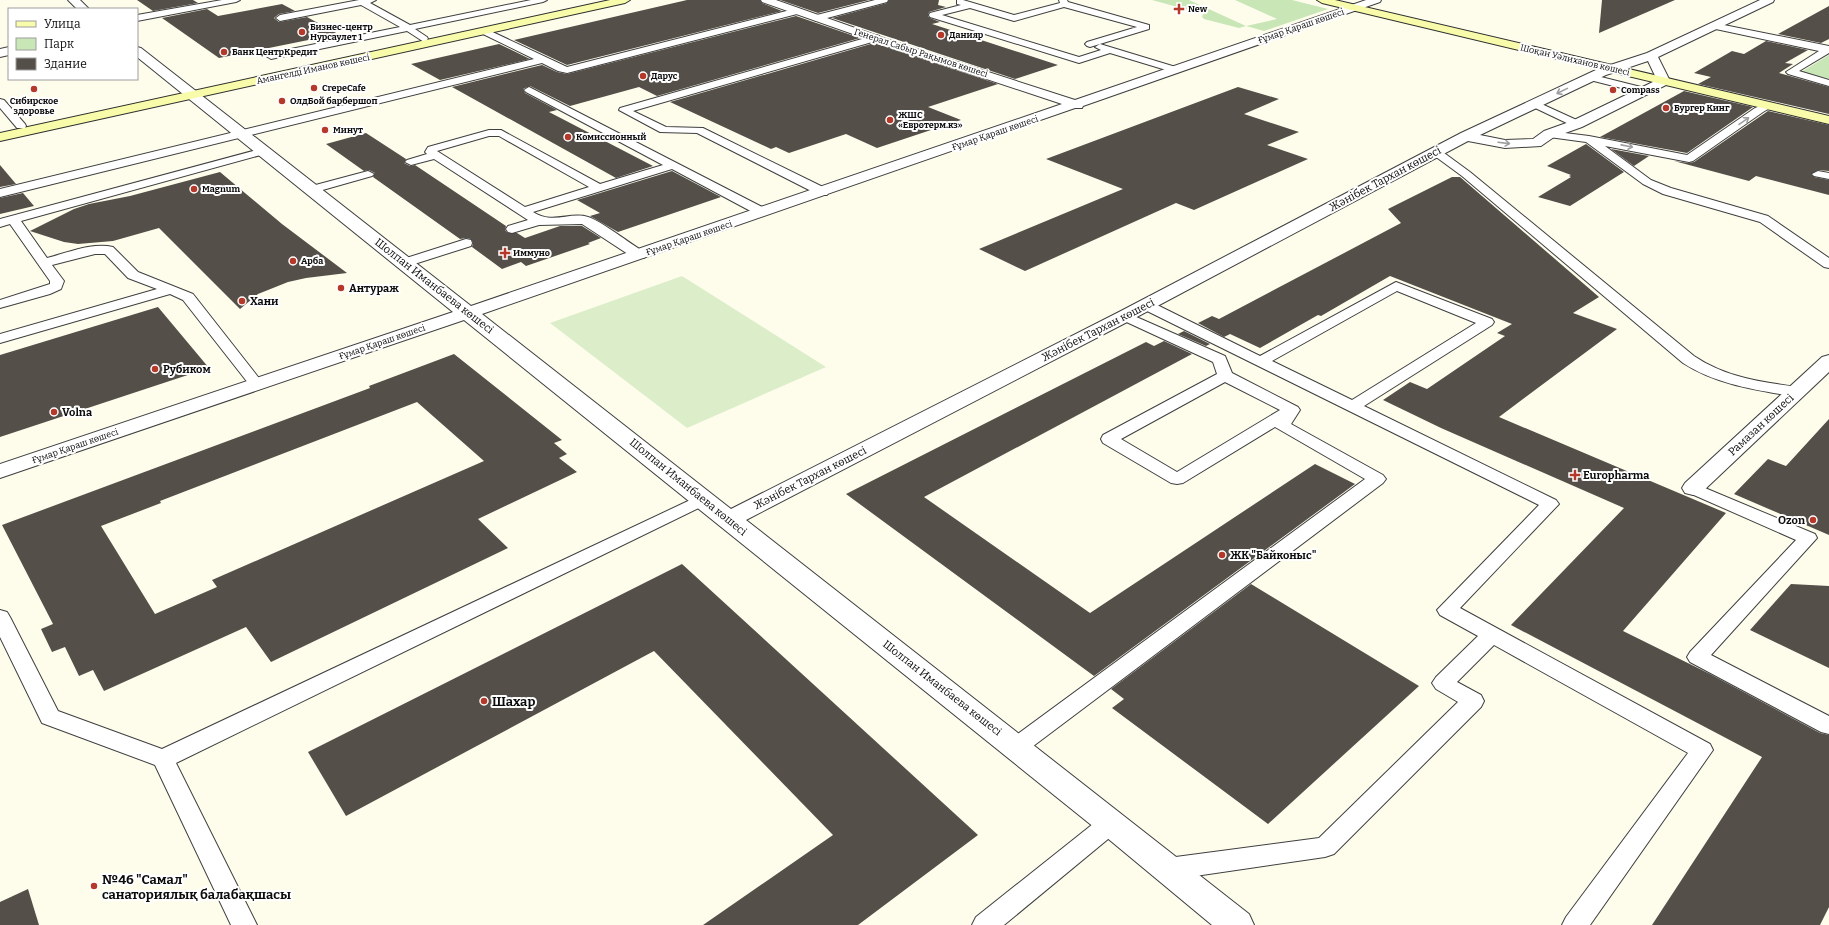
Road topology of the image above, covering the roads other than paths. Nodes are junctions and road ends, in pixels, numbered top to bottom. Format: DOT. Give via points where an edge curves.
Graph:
graph roads {
  1 [pos="73,0"];
  2 [pos="236,0"];
  3 [pos="543,0"];
  4 [pos="601,0"];
  5 [pos="625,0"];
  6 [pos="766,0"];
  7 [pos="884,0"];
  8 [pos="955,0"];
  9 [pos="1322,0"];
  10 [pos="1376,0"];
  11 [pos="1770,0"];
  12 [pos="368,1"];
  13 [pos="1063,2"];
  14 [pos="971,5"];
  15 [pos="83,8"];
  16 [pos="1354,8"];
  17 [pos="798,11"];
  18 [pos="138,18"];
  19 [pos="280,18"];
  20 [pos="816,18"];
  21 [pos="1714,26"];
  22 [pos="409,28"];
  23 [pos="484,31"];
  24 [pos="424,38"];
  25 [pos="876,38"];
  26 [pos="1110,50"];
  27 [pos="1829,50"];
  28 [pos="138,52"];
  29 [pos="271,56"];
  30 [pos="1651,56"];
  31 [pos="543,60"];
  32 [pos="1610,69"];
  33 [pos="1176,70"];
  34 [pos="1590,77"];
  35 [pos="1664,81"];
  36 [pos="1829,83"];
  37 [pos="529,90"];
  38 [pos="1645,91"];
  39 [pos="190,93"];
  40 [pos="0,102"];
  41 [pos="1535,104"];
  42 [pos="1077,105"];
  43 [pos="1768,106"];
  44 [pos="1829,120"];
  45 [pos="1577,124"];
  46 [pos="21,126"];
  47 [pos="0,130"];
  48 [pos="242,134"];
  49 [pos="1549,134"];
  50 [pos="1466,136"];
  51 [pos="0,137"];
  52 [pos="1589,139"];
  53 [pos="264,151"];
  54 [pos="1436,152"];
  55 [pos="437,155"];
  56 [pos="411,162"];
  57 [pos="673,165"];
  58 [pos="368,174"];
  59 [pos="598,188"];
  60 [pos="312,189"];
  61 [pos="823,192"];
  62 [pos="0,193"];
  63 [pos="522,212"];
  64 [pos="762,212"];
  65 [pos="13,219"];
  66 [pos="538,221"];
  67 [pos="0,223"];
  68 [pos="512,229"];
  69 [pos="466,244"];
  70 [pos="639,255"];
  71 [pos="44,263"];
  72 [pos="405,263"];
  73 [pos="1829,264"];
  74 [pos="171,289"];
  75 [pos="0,304"];
  76 [pos="1146,306"];
  77 [pos="468,313"];
  78 [pos="1125,316"];
  79 [pos="0,339"];
  80 [pos="1829,361"];
  81 [pos="1260,362"];
  82 [pos="1225,376"];
  83 [pos="257,385"];
  84 [pos="1797,392"];
  85 [pos="1352,407"];
  86 [pos="1292,410"];
  87 [pos="0,471"];
  88 [pos="1693,488"];
  89 [pos="702,499"];
  90 [pos="728,520"];
  91 [pos="0,617"];
  92 [pos="1492,635"];
  93 [pos="1829,726"];
  94 [pos="1016,747"];
  95 [pos="163,759"];
  96 [pos="1112,823"];
  97 [pos="1168,868"];
  98 [pos="244,925"];
  99 [pos="985,925"];
  100 [pos="1237,925"];
  101 [pos="1575,925"];
  1 -- 15 [label="street"];
  2 -- 18 [label="lane"];
  3 -- 22 [label="lane"];
  4 -- 24 [label="main road, Амангелді Иманов көшесі"];
  5 -- 23 [label="main road, Амангелді Иманов көшесі"];
  6 -- 17 [label="street, Генерал Сабыр Рақымов көшесі"];
  7 -- 20 [label="lane"];
  8 -- 14 [label="lane"];
  9 -- 16 [label="main road, Шоқан Уәлиханов көшесі"];
  10 -- 16 [label="street, Ғұмар Қараш көшесі"];
  11 -- 21 [label="street, Жәнібек Тархан көшесі"];
  12 -- 19 [label="lane"];
  12 -- 22 [label="lane"];
  13 -- 14 [label="lane" via="1014,18"];
  13 -- 26 [label="lane" via="1146,27 1090,44"];
  14 -- 26 [label="lane" via="933,15 1080,60"];
  16 -- 32 [label="main road, Шоқан Уәлиханов көшесі"];
  16 -- 33 [label="street, Ғұмар Қараш көшесі"];
  17 -- 20 [label="street, Генерал Сабыр Рақымов көшесі"];
  17 -- 31 [label="lane" via="576,69 561,68"];
  20 -- 25 [label="street, Генерал Сабыр Рақымов көшесі"];
  21 -- 27 [label="lane"];
  21 -- 30 [label="street, Жәнібек Тархан көшесі"];
  22 -- 24 [label="lane"];
  22 -- 29 [label="lane"];
  23 -- 31 [label="lane"];
  23 -- 39 [label="main road, Амангелді Иманов көшесі"];
  24 -- 39 [label="main road, Амангелді Иманов көшесі"];
  25 -- 42 [label="street, Генерал Сабыр Рақымов көшесі"];
  25 -- 61 [label="lane" via="624,110 664,130 699,130"];
  26 -- 33 [label="lane"];
  27 -- 36 [label="lane" via="1791,72"];
  28 -- 39 [label="street, Шолпан Иманбаева көшесі"];
  30 -- 32 [label="street, Жәнібек Тархан көшесі"];
  30 -- 35 [label="street"];
  31 -- 48 [label="lane"];
  32 -- 34 [label="street, Жәнібек Тархан көшесі"];
  32 -- 35 [label="main road, Шоқан Уәлиханов көшесі"];
  33 -- 42 [label="street, Ғұмар Қараш көшесі"];
  34 -- 38 [label="lane"];
  34 -- 41 [label="street, Жәнібек Тархан көшесі, one-way"];
  35 -- 38 [label="street"];
  35 -- 43 [label="main road, Шоқан Уәлиханов көшесі"];
  37 -- 57 [label="lane"];
  38 -- 45 [label="street"];
  39 -- 46 [label="main road, Амангелді Иманов көшесі"];
  39 -- 48 [label="street, Шолпан Иманбаева көшесі"];
  39 -- 51 [label="main road, Амангелді Иманов көшесі"];
  40 -- 46 [label="lane"];
  41 -- 45 [label="lane"];
  41 -- 50 [label="street, Жәнібек Тархан көшесі"];
  42 -- 61 [label="street, Ғұмар Қараш көшесі"];
  43 -- 44 [label="main road, Шоқан Уәлиханов көшесі"];
  52 -- 43 [label="lane, one-way" via="1689,159"];
  45 -- 49 [label="street"];
  46 -- 47 [label="main road, Амангелді Иманов көшесі"];
  48 -- 53 [label="street, Шолпан Иманбаева көшесі"];
  48 -- 62 [label="lane"];
  50 -- 49 [label="street, one-way" via="1504,144 1520,144 1536,143"];
  49 -- 52 [label="lane"];
  50 -- 54 [label="street, Жәнібек Тархан көшесі"];
  52 -- 73 [label="lane" via="1647,182 1667,191 1764,219"];
  53 -- 60 [label="street, Шолпан Иманбаева көшесі"];
  53 -- 65 [label="lane"];
  54 -- 76 [label="street, Жәнібек Тархан көшесі"];
  54 -- 84 [label="lane" via="1466,174 1683,356 1705,370 1730,378 1758,386"];
  55 -- 56 [label="lane"];
  55 -- 59 [label="lane" via="431,152 432,149 489,133 501,133"];
  55 -- 63 [label="lane"];
  57 -- 59 [label="lane"];
  57 -- 64 [label="lane"];
  58 -- 60 [label="lane"];
  59 -- 63 [label="lane"];
  60 -- 72 [label="street, Шолпан Иманбаева көшесі"];
  61 -- 64 [label="street, Ғұмар Қараш көшесі"];
  63 -- 66 [label="lane"];
  64 -- 70 [label="street, Ғұмар Қараш көшесі"];
  65 -- 67 [label="lane"];
  65 -- 71 [label="lane"];
  66 -- 68 [label="lane"];
  66 -- 70 [label="lane" via="588,222"];
  69 -- 72 [label="lane"];
  70 -- 77 [label="street, Ғұмар Қараш көшесі"];
  71 -- 74 [label="lane" via="95,250 108,250 133,275"];
  71 -- 75 [label="lane" via="57,281 56,286"];
  72 -- 77 [label="street, Шолпан Иманбаева көшесі"];
  74 -- 79 [label="lane"];
  74 -- 83 [label="lane" via="188,297"];
  76 -- 78 [label="street, Жәнібек Тархан көшесі"];
  76 -- 81 [label="lane"];
  77 -- 83 [label="street, Ғұмар Қараш көшесі"];
  77 -- 89 [label="street, Шолпан Иманбаева көшесі"];
  78 -- 82 [label="lane" via="1220,359"];
  78 -- 90 [label="street, Жәнібек Тархан көшесі"];
  80 -- 84 [label="street, Рамазан көшесі"];
  81 -- 85 [label="lane"];
  81 -- 85 [label="lane" via="1396,286 1487,322"];
  82 -- 86 [label="lane"];
  82 -- 86 [label="lane" via="1109,439 1177,479"];
  83 -- 87 [label="street, Ғұмар Қараш көшесі"];
  84 -- 88 [label="street, Рамазан көшесі"];
  85 -- 92 [label="lane" via="1550,504 1447,610"];
  86 -- 94 [label="lane" via="1282,426 1377,479"];
  88 -- 93 [label="lane" via="1808,538 1697,657"];
  89 -- 90 [label="street, Шолпан Иманбаева көшесі"];
  89 -- 95 [label="lane"];
  90 -- 94 [label="street, Шолпан Иманбаева көшесі"];
  91 -- 95 [label="lane" via="50,717"];
  92 -- 97 [label="lane" via="1443,683 1473,701 1324,847"];
  92 -- 101 [label="lane" via="1702,750"];
  94 -- 96 [label="street, Шолпан Иманбаева көшесі"];
  95 -- 98 [label="lane"];
  96 -- 97 [label="street, Шолпан Иманбаева көшесі"];
  96 -- 99 [label="lane"];
  97 -- 100 [label="street, Шолпан Иманбаева көшесі"];
}
